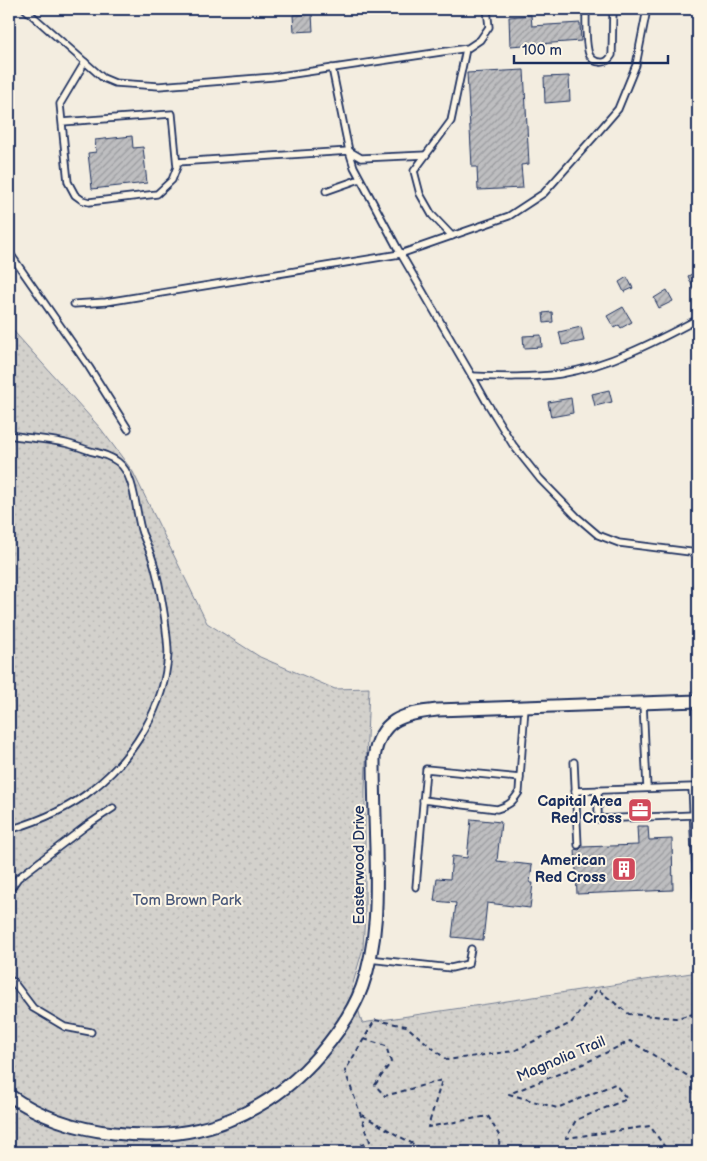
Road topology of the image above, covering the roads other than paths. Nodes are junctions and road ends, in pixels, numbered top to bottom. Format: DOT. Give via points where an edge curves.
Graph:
graph roads {
  1 [pos="25,9"];
  2 [pos="487,9"];
  3 [pos="586,9"];
  4 [pos="613,9"];
  5 [pos="647,9"];
  6 [pos="688,9"];
  7 [pos="698,11"];
  8 [pos="466,48"];
  9 [pos="85,62"];
  10 [pos="332,68"];
  11 [pos="62,122"];
  12 [pos="350,151"];
  13 [pos="426,155"];
  14 [pos="177,162"];
  15 [pos="360,179"];
  16 [pos="326,191"];
  17 [pos="452,236"];
  18 [pos="9,252"];
  19 [pos="400,254"];
  20 [pos="74,304"];
  21 [pos="698,319"];
  22 [pos="472,376"];
  23 [pos="128,429"];
  24 [pos="9,435"];
  25 [pos="698,553"];
  26 [pos="698,701"];
  27 [pos="643,703"];
  28 [pos="525,707"];
  29 [pos="574,762"];
  30 [pos="520,778"];
  31 [pos="647,788"];
  32 [pos="598,790"];
  33 [pos="575,791"];
  34 [pos="423,800"];
  35 [pos="113,808"];
  36 [pos="694,815"];
  37 [pos="9,830"];
  38 [pos="578,845"];
  39 [pos="416,887"];
  40 [pos="9,891"];
  41 [pos="697,897"];
  42 [pos="471,949"];
  43 [pos="369,958"];
  44 [pos="9,979"];
  45 [pos="91,1032"];
  46 [pos="9,1095"];
  1 -- 9 [label="lane"];
  2 -- 8 [label="lane" via="488,27 480,40"];
  3 -- 4 [label="lane" via="587,50 590,57 600,62 605,62 612,55"];
  5 -- 17 [label="lane" via="636,65 618,109 544,193 509,216"];
  6 -- 7 [label="lane"];
  8 -- 10 [label="lane"];
  8 -- 13 [label="lane" via="451,121"];
  9 -- 10 [label="lane" via="103,78 115,83 159,86 273,77"];
  9 -- 11 [label="lane" via="60,104"];
  10 -- 12 [label="lane"];
  11 -- 14 [label="lane" via="172,114"];
  11 -- 14 [label="lane" via="68,182 82,200 89,202 157,194 172,180"];
  12 -- 13 [label="lane" via="360,158"];
  12 -- 14 [label="lane"];
  12 -- 15 [label="lane"];
  13 -- 17 [label="lane" via="414,171 420,194 432,215"];
  15 -- 16 [label="lane"];
  15 -- 19 [label="lane"];
  17 -- 19 [label="lane"];
  18 -- 23 [label="lane"];
  19 -- 20 [label="lane" via="106,302"];
  19 -- 22 [label="lane"];
  21 -- 22 [label="lane" via="622,356 586,368 534,376"];
  22 -- 25 [label="lane" via="513,445 540,479 598,535 619,543"];
  24 -- 37 [label="lane" via="65,443 105,455 126,472 160,588 168,655 158,701 123,760 104,780 73,803 49,816"];
  26 -- 27 [label="street, Easterwood Drive"];
  27 -- 28 [label="street, Easterwood Drive"];
  27 -- 31 [label="lane"];
  28 -- 30 [label="lane"];
  28 -- 43 [label="street, Easterwood Drive" via="416,713 395,721 380,737 374,758 376,908"];
  29 -- 33 [label="lane"];
  30 -- 34 [label="lane" via="519,792 513,802 497,809"];
  30 -- 34 [label="lane" via="426,769"];
  31 -- 32 [label="lane"];
  31 -- 36 [label="lane" via="692,787"];
  32 -- 33 [label="lane"];
  32 -- 36 [label="lane" via="598,819"];
  33 -- 38 [label="lane"];
  34 -- 39 [label="lane"];
  35 -- 40 [label="lane" via="18,878"];
  36 -- 41 [label="lane"];
  42 -- 43 [label="lane" via="468,964 451,968"];
  43 -- 46 [label="street, Easterwood Drive" via="354,1005 330,1043 294,1081 238,1117 195,1131 128,1135 69,1125 33,1110"];
  44 -- 45 [label="lane" via="33,1008 65,1026"];
}
